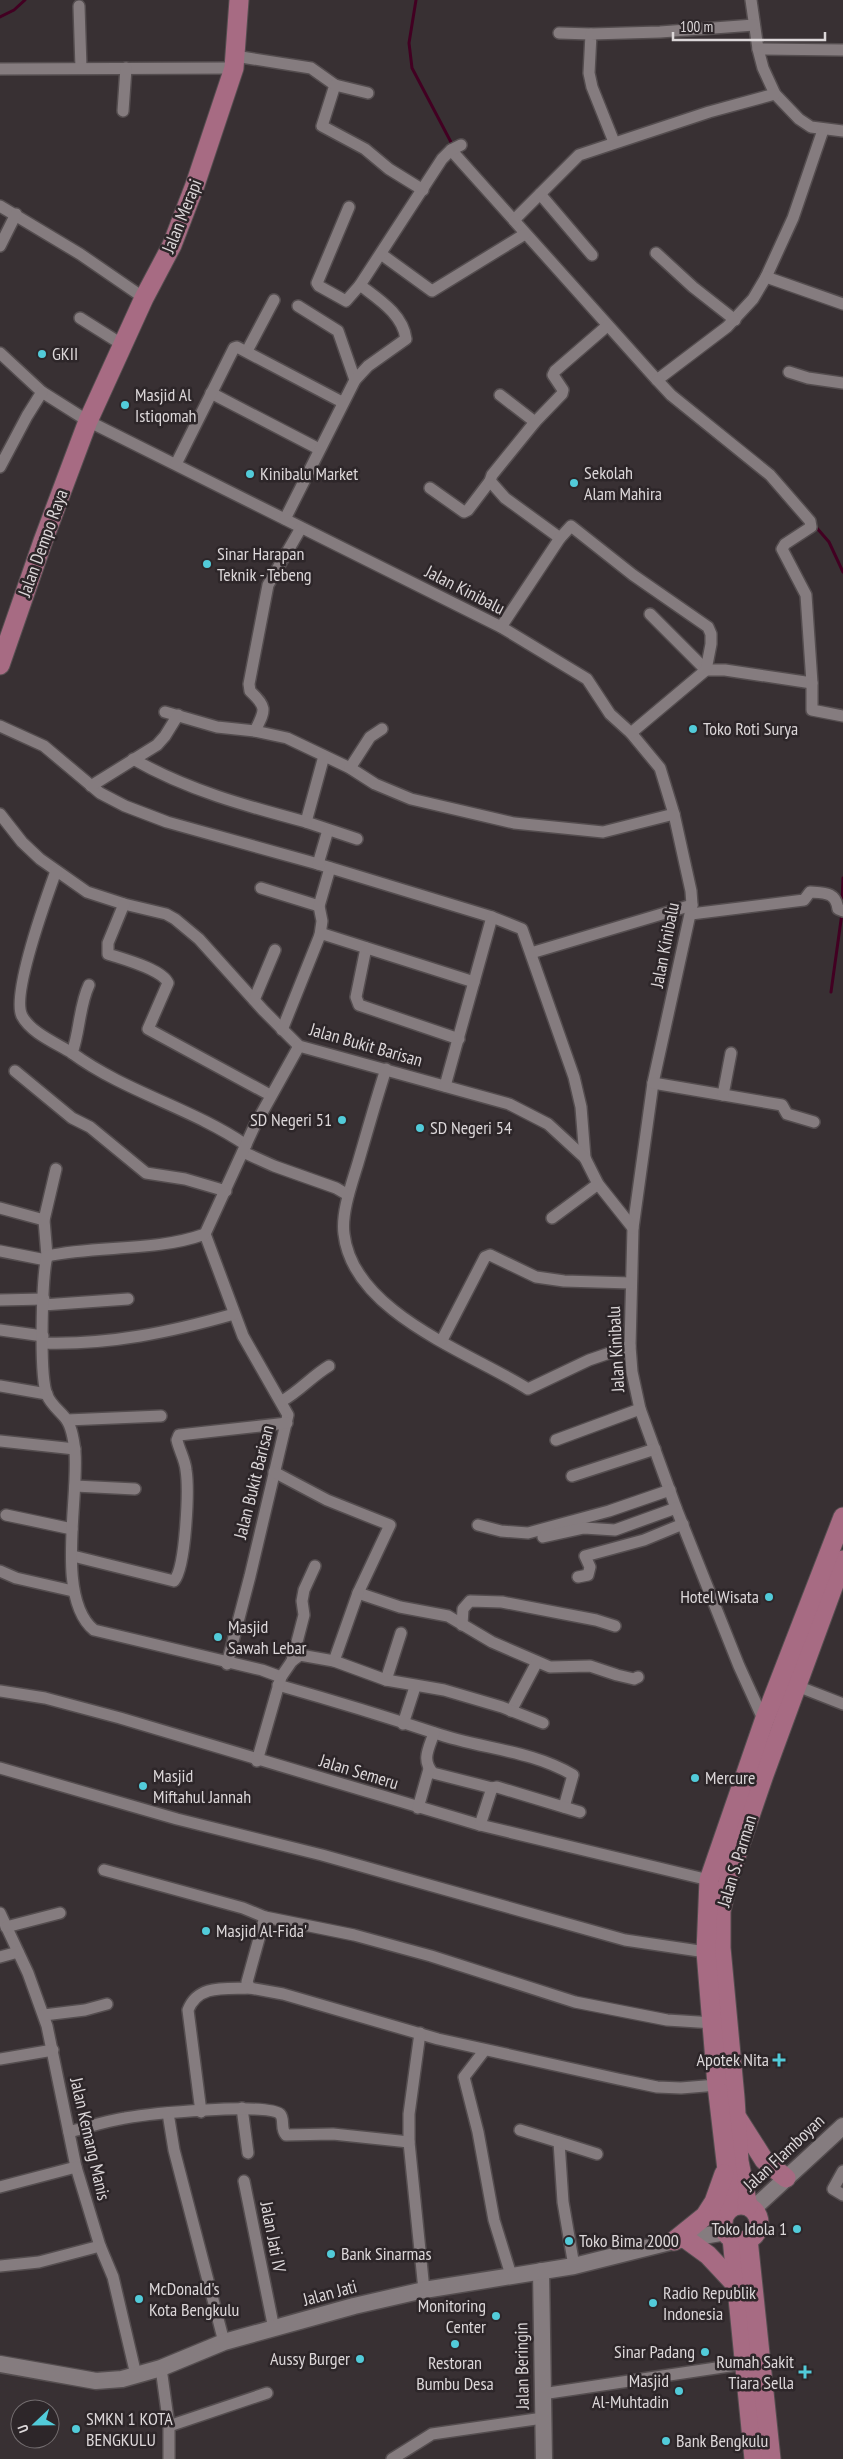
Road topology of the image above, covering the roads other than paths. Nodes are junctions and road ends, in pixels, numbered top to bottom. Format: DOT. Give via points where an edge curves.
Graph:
graph roads {
  1 [pos="239,0"];
  2 [pos="751,0"];
  3 [pos="79,6"];
  4 [pos="754,25"];
  5 [pos="559,33"];
  6 [pos="591,34"];
  7 [pos="758,49"];
  8 [pos="843,50"];
  9 [pos="234,62"];
  10 [pos="81,68"];
  11 [pos="126,68"];
  12 [pos="0,69"];
  13 [pos="335,85"];
  14 [pos="368,93"];
  15 [pos="775,94"];
  16 [pos="124,111"];
  17 [pos="823,130"];
  18 [pos="843,131"];
  19 [pos="614,142"];
  20 [pos="423,190"];
  21 [pos="540,194"];
  22 [pos="0,206"];
  23 [pos="349,207"];
  24 [pos="16,214"];
  25 [pos="516,219"];
  26 [pos="525,234"];
  27 [pos="0,246"];
  28 [pos="656,253"];
  29 [pos="381,254"];
  30 [pos="592,255"];
  31 [pos="766,278"];
  32 [pos="360,285"];
  33 [pos="144,298"];
  34 [pos="274,300"];
  35 [pos="843,304"];
  36 [pos="298,306"];
  37 [pos="80,318"];
  38 [pos="735,320"];
  39 [pos="607,326"];
  40 [pos="123,345"];
  41 [pos="247,351"];
  42 [pos="0,354"];
  43 [pos="789,372"];
  44 [pos="660,379"];
  45 [pos="355,380"];
  46 [pos="843,383"];
  47 [pos="42,392"];
  48 [pos="211,393"];
  49 [pos="500,395"];
  50 [pos="342,402"];
  51 [pos="88,420"];
  52 [pos="535,422"];
  53 [pos="319,449"];
  54 [pos="176,464"];
  55 [pos="0,467"];
  56 [pos="490,481"];
  57 [pos="430,488"];
  58 [pos="285,518"];
  59 [pos="301,528"];
  60 [pos="560,538"];
  61 [pos="650,614"];
  62 [pos="501,628"];
  63 [pos="0,665"];
  64 [pos="706,670"];
  65 [pos="812,683"];
  66 [pos="165,712"];
  67 [pos="178,715"];
  68 [pos="843,716"];
  69 [pos="0,726"];
  70 [pos="382,729"];
  71 [pos="256,731"];
  72 [pos="631,732"];
  73 [pos="324,756"];
  74 [pos="133,759"];
  75 [pos="350,768"];
  76 [pos="91,786"];
  77 [pos="0,814"];
  78 [pos="674,814"];
  79 [pos="306,822"];
  80 [pos="328,830"];
  81 [pos="357,839"];
  82 [pos="318,864"];
  83 [pos="330,868"];
  84 [pos="56,871"];
  85 [pos="261,888"];
  86 [pos="124,904"];
  87 [pos="319,906"];
  88 [pos="692,910"];
  89 [pos="841,911"];
  90 [pos="492,917"];
  91 [pos="320,935"];
  92 [pos="366,948"];
  93 [pos="275,950"];
  94 [pos="532,953"];
  95 [pos="474,982"];
  96 [pos="89,985"];
  97 [pos="254,1000"];
  98 [pos="282,1030"];
  99 [pos="459,1039"];
  100 [pos="299,1046"];
  101 [pos="72,1053"];
  102 [pos="731,1053"];
  103 [pos="386,1069"];
  104 [pos="15,1070"];
  105 [pos="653,1083"];
  106 [pos="445,1086"];
  107 [pos="270,1095"];
  108 [pos="723,1095"];
  109 [pos="814,1122"];
  110 [pos="245,1148"];
  111 [pos="585,1158"];
  112 [pos="56,1169"];
  113 [pos="598,1184"];
  114 [pos="226,1191"];
  115 [pos="348,1195"];
  116 [pos="0,1208"];
  117 [pos="552,1218"];
  118 [pos="44,1220"];
  119 [pos="633,1228"];
  120 [pos="205,1234"];
  121 [pos="0,1251"];
  122 [pos="46,1258"];
  123 [pos="631,1284"];
  124 [pos="128,1299"];
  125 [pos="0,1300"];
  126 [pos="43,1302"];
  127 [pos="234,1314"];
  128 [pos="0,1330"];
  129 [pos="43,1340"];
  130 [pos="442,1340"];
  131 [pos="630,1346"];
  132 [pos="329,1366"];
  133 [pos="0,1386"];
  134 [pos="47,1394"];
  135 [pos="282,1401"];
  136 [pos="640,1409"];
  137 [pos="161,1416"];
  138 [pos="67,1420"];
  139 [pos="287,1423"];
  140 [pos="556,1440"];
  141 [pos="0,1442"];
  142 [pos="75,1449"];
  143 [pos="655,1449"];
  144 [pos="274,1472"];
  145 [pos="572,1476"];
  146 [pos="76,1486"];
  147 [pos="135,1490"];
  148 [pos="670,1490"];
  149 [pos="676,1508"];
  150 [pos="6,1515"];
  151 [pos="843,1517"];
  152 [pos="683,1524"];
  153 [pos="478,1525"];
  154 [pos="72,1529"];
  155 [pos="516,1532"];
  156 [pos="73,1556"];
  157 [pos="843,1560"];
  158 [pos="315,1566"];
  159 [pos="0,1570"];
  160 [pos="578,1577"];
  161 [pos="73,1591"];
  162 [pos="358,1593"];
  163 [pos="462,1625"];
  164 [pos="615,1626"];
  165 [pos="401,1633"];
  166 [pos="334,1660"];
  167 [pos="292,1661"];
  168 [pos="537,1662"];
  169 [pos="227,1664"];
  170 [pos="638,1677"];
  171 [pos="386,1680"];
  172 [pos="280,1681"];
  173 [pos="415,1686"];
  174 [pos="797,1686"];
  175 [pos="0,1691"];
  176 [pos="843,1704"];
  177 [pos="511,1710"];
  178 [pos="764,1721"];
  179 [pos="543,1723"];
  180 [pos="403,1724"];
  181 [pos="434,1733"];
  182 [pos="257,1761"];
  183 [pos="0,1768"];
  184 [pos="429,1769"];
  185 [pos="492,1788"];
  186 [pos="564,1807"];
  187 [pos="418,1808"];
  188 [pos="580,1812"];
  189 [pos="480,1826"];
  190 [pos="104,1870"];
  191 [pos="709,1880"];
  192 [pos="60,1913"];
  193 [pos="0,1914"];
  194 [pos="265,1916"];
  195 [pos="6,1927"];
  196 [pos="18,1952"];
  197 [pos="706,1952"];
  198 [pos="0,1957"];
  199 [pos="250,1988"];
  200 [pos="107,2004"];
  201 [pos="44,2016"];
  202 [pos="714,2023"];
  203 [pos="420,2033"];
  204 [pos="53,2050"];
  205 [pos="484,2050"];
  206 [pos="0,2059"];
  207 [pos="717,2085"];
  208 [pos="242,2108"];
  209 [pos="201,2112"];
  210 [pos="168,2113"];
  211 [pos="736,2116"];
  212 [pos="520,2130"];
  213 [pos="69,2132"];
  214 [pos="840,2134"];
  215 [pos="409,2142"];
  216 [pos="559,2142"];
  217 [pos="248,2153"];
  218 [pos="597,2154"];
  219 [pos="76,2167"];
  220 [pos="726,2168"];
  221 [pos="843,2171"];
  222 [pos="786,2178"];
  223 [pos="244,2181"];
  224 [pos="0,2187"];
  225 [pos="843,2195"];
  226 [pos="750,2208"];
  227 [pos="728,2210"];
  228 [pos="735,2236"];
  229 [pos="680,2240"];
  230 [pos="100,2246"];
  231 [pos="0,2266"];
  232 [pos="574,2266"];
  233 [pos="540,2271"];
  234 [pos="511,2275"];
  235 [pos="424,2290"];
  236 [pos="738,2294"];
  237 [pos="274,2329"];
  238 [pos="224,2342"];
  239 [pos="0,2364"];
  240 [pos="743,2364"];
  241 [pos="161,2368"];
  242 [pos="136,2375"];
  243 [pos="267,2393"];
  244 [pos="542,2394"];
  245 [pos="543,2418"];
  246 [pos="169,2426"];
  247 [pos="169,2459"];
  248 [pos="392,2459"];
  249 [pos="544,2459"];
  250 [pos="754,2459"];
  251 [pos="771,2459"];
  1 -- 9 [label="main road, Jalan Merapi"];
  2 -- 4 [label="street"];
  3 -- 10 [label="street"];
  4 -- 6 [label="street"];
  4 -- 7 [label="street"];
  5 -- 6 [label="street"];
  6 -- 19 [label="street" via="589,73"];
  7 -- 8 [label="street"];
  7 -- 15 [label="street"];
  9 -- 11 [label="street"];
  9 -- 13 [label="street" via="311,68"];
  9 -- 33 [label="main road, Jalan Merapi" via="195,186 172,245"];
  10 -- 11 [label="street"];
  10 -- 12 [label="street"];
  11 -- 16 [label="street"];
  13 -- 14 [label="street"];
  13 -- 20 [label="street" via="322,126 365,149"];
  15 -- 17 [label="street" via="799,119"];
  15 -- 19 [label="street"];
  17 -- 18 [label="street"];
  17 -- 31 [label="street" via="793,218"];
  19 -- 21 [label="street" via="579,155"];
  20 -- 25 [label="street" via="442,159 455,148"];
  20 -- 29 [label="street"];
  21 -- 25 [label="street"];
  21 -- 30 [label="street"];
  22 -- 24 [label="street"];
  23 -- 32 [label="street" via="317,282 346,301"];
  24 -- 27 [label="street"];
  24 -- 33 [label="street"];
  25 -- 26 [label="street"];
  26 -- 29 [label="street" via="432,291"];
  26 -- 39 [label="street"];
  28 -- 38 [label="street"];
  29 -- 32 [label="street"];
  31 -- 35 [label="street"];
  31 -- 38 [label="street"];
  32 -- 45 [label="street" via="393,313 406,337"];
  33 -- 40 [label="main road, Jalan Merapi"];
  34 -- 41 [label="street"];
  36 -- 45 [label="street" via="338,331"];
  37 -- 40 [label="street"];
  38 -- 44 [label="street"];
  39 -- 44 [label="street"];
  39 -- 52 [label="street" via="555,371 553,374 563,390 562,394"];
  40 -- 51 [label="main road, Jalan Merapi"];
  41 -- 48 [label="street" via="234,348"];
  41 -- 50 [label="street"];
  42 -- 47 [label="street, Jalan Kinibalu"];
  43 -- 46 [label="street"];
  44 -- 65 [label="street" via="671,395 770,475 810,521 811,527 782,549 806,595"];
  45 -- 50 [label="street"];
  47 -- 51 [label="street, Jalan Kinibalu"];
  47 -- 55 [label="street"];
  48 -- 53 [label="street"];
  48 -- 54 [label="street"];
  49 -- 52 [label="street"];
  50 -- 53 [label="street"];
  51 -- 54 [label="street, Jalan Kinibalu"];
  51 -- 63 [label="main road, Jalan Dempo Raya"];
  52 -- 56 [label="street"];
  53 -- 58 [label="street"];
  54 -- 58 [label="street, Jalan Kinibalu"];
  56 -- 57 [label="street" via="464,512"];
  56 -- 60 [label="street" via="505,498"];
  58 -- 59 [label="street, Jalan Kinibalu"];
  59 -- 62 [label="street, Jalan Kinibalu"];
  59 -- 71 [label="street" via="268,585 249,684 250,691 264,711"];
  60 -- 62 [label="street"];
  60 -- 64 [label="street" via="569,526 573,526 633,575 708,626 711,644"];
  61 -- 64 [label="street"];
  62 -- 72 [label="street, Jalan Kinibalu" via="587,679 610,714"];
  64 -- 65 [label="street"];
  64 -- 72 [label="street"];
  65 -- 68 [label="street" via="813,711"];
  66 -- 67 [label="street"];
  67 -- 71 [label="street" via="217,727"];
  67 -- 74 [label="street" via="163,740"];
  69 -- 76 [label="street" via="44,746"];
  70 -- 75 [label="street" via="370,737"];
  71 -- 73 [label="street" via="287,738"];
  72 -- 78 [label="street, Jalan Kinibalu" via="660,768"];
  73 -- 75 [label="street"];
  73 -- 79 [label="street"];
  74 -- 76 [label="street"];
  74 -- 79 [label="street" via="234,803"];
  75 -- 78 [label="street" via="375,784 411,799 514,823 603,832"];
  76 -- 82 [label="street" via="111,800 167,822"];
  77 -- 84 [label="street, Jalan Bukit Barisan" via="28,848"];
  78 -- 88 [label="street, Jalan Kinibalu" via="691,890"];
  79 -- 80 [label="street"];
  80 -- 81 [label="street"];
  80 -- 82 [label="street"];
  82 -- 83 [label="street"];
  83 -- 87 [label="street"];
  83 -- 90 [label="street"];
  84 -- 86 [label="street, Jalan Bukit Barisan" via="87,892"];
  84 -- 101 [label="street" via="32,944 19,1004 28,1024"];
  85 -- 87 [label="street"];
  86 -- 97 [label="street, Jalan Bukit Barisan" via="175,919 199,939"];
  86 -- 107 [label="street" via="108,943 108,954 158,972 168,983 148,1029"];
  87 -- 91 [label="street"];
  88 -- 89 [label="street" via="804,900 810,892 829,894 837,900"];
  88 -- 94 [label="street"];
  88 -- 105 [label="street, Jalan Kinibalu"];
  90 -- 94 [label="street" via="522,929"];
  90 -- 95 [label="street"];
  91 -- 92 [label="street"];
  91 -- 98 [label="street"];
  92 -- 95 [label="street"];
  92 -- 99 [label="street" via="356,997 359,1005"];
  93 -- 97 [label="street"];
  94 -- 111 [label="street" via="582,1107"];
  95 -- 99 [label="street"];
  96 -- 101 [label="street"];
  97 -- 98 [label="street, Jalan Bukit Barisan"];
  98 -- 100 [label="street, Jalan Bukit Barisan"];
  99 -- 106 [label="street"];
  100 -- 103 [label="street, Jalan Bukit Barisan"];
  100 -- 107 [label="street"];
  101 -- 110 [label="street" via="136,1088 222,1128"];
  102 -- 108 [label="street"];
  103 -- 106 [label="street, Jalan Bukit Barisan"];
  103 -- 115 [label="street"];
  104 -- 114 [label="street" via="72,1118 90,1127 146,1173 185,1179"];
  105 -- 108 [label="street"];
  105 -- 119 [label="street, Jalan Kinibalu"];
  106 -- 111 [label="street, Jalan Bukit Barisan" via="529,1113 548,1124"];
  107 -- 110 [label="street"];
  108 -- 109 [label="street" via="782,1105 787,1114"];
  110 -- 114 [label="street"];
  110 -- 115 [label="street" via="274,1166"];
  111 -- 113 [label="street, Jalan Bukit Barisan"];
  112 -- 118 [label="street"];
  113 -- 117 [label="street"];
  113 -- 119 [label="street, Jalan Bukit Barisan"];
  114 -- 120 [label="street"];
  115 -- 130 [label="street" via="344,1233 362,1281 409,1322"];
  116 -- 118 [label="street"];
  118 -- 122 [label="street"];
  119 -- 123 [label="street, Jalan Kinibalu"];
  120 -- 122 [label="street" via="150,1245 69,1251"];
  120 -- 127 [label="street, Jalan Bukit Barisan"];
  121 -- 122 [label="street"];
  122 -- 126 [label="street"];
  123 -- 130 [label="street" via="536,1277 490,1255 485,1257"];
  123 -- 131 [label="street, Jalan Kinibalu"];
  124 -- 126 [label="street"];
  125 -- 126 [label="street"];
  126 -- 129 [label="street"];
  127 -- 129 [label="street" via="158,1335 81,1344"];
  127 -- 135 [label="street, Jalan Bukit Barisan" via="243,1336"];
  128 -- 129 [label="street"];
  129 -- 134 [label="street"];
  130 -- 131 [label="street" via="528,1389 589,1360"];
  131 -- 136 [label="street, Jalan Kinibalu"];
  132 -- 135 [label="street" via="297,1393"];
  133 -- 134 [label="street"];
  134 -- 138 [label="street"];
  135 -- 139 [label="street, Jalan Bukit Barisan" via="288,1415"];
  136 -- 140 [label="street"];
  136 -- 143 [label="street, Jalan Kinibalu"];
  137 -- 138 [label="street"];
  138 -- 142 [label="street"];
  139 -- 144 [label="street, Jalan Bukit Barisan"];
  139 -- 156 [label="street" via="179,1436 177,1440 186,1469 186,1511 181,1558 174,1581"];
  141 -- 142 [label="street"];
  142 -- 146 [label="street"];
  143 -- 145 [label="street"];
  143 -- 148 [label="street, Jalan Kinibalu"];
  144 -- 162 [label="street" via="328,1500 390,1525"];
  144 -- 169 [label="street, Jalan Bukit Barisan"];
  146 -- 147 [label="street"];
  146 -- 154 [label="street"];
  148 -- 149 [label="street, Jalan Kinibalu"];
  148 -- 155 [label="street" via="535,1532"];
  149 -- 152 [label="street, Jalan Kinibalu"];
  149 -- 155 [label="street" via="615,1530 584,1528 538,1538"];
  150 -- 154 [label="street"];
  151 -- 178 [label="main road, Jalan S. Parman"];
  152 -- 160 [label="street" via="644,1540 585,1556 590,1567 588,1575"];
  152 -- 178 [label="street, Jalan Kinibalu"];
  153 -- 155 [label="street"];
  154 -- 156 [label="street"];
  156 -- 161 [label="street"];
  157 -- 174 [label="main road, Jalan S. Parman"];
  158 -- 167 [label="street" via="304,1590 304,1615"];
  159 -- 161 [label="street" via="16,1578"];
  161 -- 169 [label="street" via="85,1623 94,1630"];
  162 -- 163 [label="street" via="400,1607 448,1616"];
  162 -- 166 [label="street"];
  163 -- 164 [label="street" via="462,1609 470,1601 502,1602"];
  163 -- 168 [label="street"];
  165 -- 171 [label="street"];
  166 -- 167 [label="street" via="300,1655"];
  166 -- 171 [label="street"];
  167 -- 172 [label="street"];
  168 -- 170 [label="street" via="550,1668 590,1666 634,1679"];
  168 -- 177 [label="street"];
  169 -- 172 [label="street" via="262,1670"];
  171 -- 173 [label="street"];
  172 -- 180 [label="street"];
  172 -- 182 [label="street"];
  173 -- 177 [label="street" via="444,1690"];
  173 -- 180 [label="street"];
  174 -- 176 [label="street"];
  174 -- 211 [label="main road, Jalan S. Parman" via="721,1911 720,1948"];
  175 -- 182 [label="street, Jalan Semeru" via="45,1698 120,1718"];
  177 -- 179 [label="street"];
  178 -- 191 [label="main road, Jalan S. Parman"];
  180 -- 181 [label="street"];
  181 -- 184 [label="street" via="425,1758"];
  181 -- 186 [label="street" via="498,1747 562,1768 573,1775"];
  182 -- 187 [label="street, Jalan Semeru"];
  183 -- 197 [label="street" via="625,1940"];
  184 -- 185 [label="street" via="433,1773"];
  184 -- 187 [label="street"];
  185 -- 186 [label="street"];
  185 -- 189 [label="street"];
  186 -- 188 [label="street"];
  187 -- 189 [label="street, Jalan Semeru"];
  189 -- 191 [label="street, Jalan Semeru"];
  190 -- 194 [label="street"];
  191 -- 197 [label="main road, Jalan S. Parman"];
  192 -- 195 [label="street"];
  193 -- 195 [label="street, Jalan Kemang Manis"];
  194 -- 199 [label="street" via="247,1982"];
  194 -- 202 [label="street" via="431,1956 575,2002 666,2020"];
  195 -- 196 [label="street, Jalan Kemang Manis"];
  196 -- 198 [label="street"];
  196 -- 201 [label="street, Jalan Kemang Manis"];
  197 -- 202 [label="main road, Jalan S. Parman"];
  199 -- 203 [label="street" via="291,1996"];
  199 -- 209 [label="street" via="200,1993 191,2001 188,2010"];
  200 -- 201 [label="street"];
  201 -- 204 [label="street, Jalan Kemang Manis"];
  202 -- 207 [label="main road, Jalan S. Parman"];
  203 -- 205 [label="street"];
  203 -- 215 [label="street" via="409,2114"];
  204 -- 206 [label="street"];
  204 -- 213 [label="street, Jalan Kemang Manis"];
  205 -- 207 [label="street" via="657,2087"];
  205 -- 234 [label="street" via="464,2077 494,2220"];
  207 -- 220 [label="main road, Jalan S. Parman"];
  208 -- 209 [label="street"];
  208 -- 215 [label="street" via="278,2113 286,2135 333,2134"];
  208 -- 217 [label="street"];
  209 -- 210 [label="street"];
  210 -- 213 [label="street" via="125,2118"];
  210 -- 238 [label="street" via="174,2150"];
  211 -- 222 [label="main road" via="764,2160"];
  211 -- 226 [label="main road, Jalan S. Parman" via="739,2161"];
  212 -- 216 [label="street"];
  213 -- 219 [label="street, Jalan Kemang Manis"];
  214 -- 222 [label="street, Jalan Flamboyan"];
  215 -- 235 [label="street"];
  216 -- 218 [label="street"];
  216 -- 232 [label="street" via="563,2202"];
  219 -- 224 [label="street"];
  219 -- 230 [label="street, Jalan Kemang Manis"];
  220 -- 227 [label="main road, Jalan S. Parman"];
  220 -- 229 [label="main road" via="706,2216"];
  221 -- 225 [label="street" via="833,2189"];
  222 -- 226 [label="street, Jalan Flamboyan"];
  223 -- 237 [label="street, Jalan Jati IV"];
  226 -- 227 [label="main road" via="737,2205"];
  226 -- 228 [label="main road" via="758,2219 754,2235"];
  227 -- 228 [label="main road" via="724,2219"];
  228 -- 229 [label="street, Jalan Jati"];
  228 -- 236 [label="main road"];
  228 -- 251 [label="main road"];
  229 -- 232 [label="street, Jalan Jati"];
  229 -- 236 [label="main road" via="708,2255"];
  230 -- 231 [label="street" via="39,2262"];
  230 -- 242 [label="street, Jalan Kemang Manis" via="116,2286"];
  232 -- 233 [label="street, Jalan Jati"];
  233 -- 234 [label="street, Jalan Jati"];
  233 -- 244 [label="street, Jalan Beringin"];
  234 -- 235 [label="street, Jalan Jati"];
  235 -- 237 [label="street, Jalan Jati"];
  236 -- 240 [label="main road"];
  237 -- 238 [label="street, Jalan Jati"];
  238 -- 241 [label="street, Jalan Jati"];
  239 -- 242 [label="street, Jalan Jati" via="96,2381"];
  240 -- 244 [label="street"];
  240 -- 250 [label="main road"];
  241 -- 242 [label="street, Jalan Jati"];
  241 -- 246 [label="street"];
  243 -- 246 [label="street"];
  244 -- 245 [label="street, Jalan Beringin"];
  245 -- 248 [label="street" via="432,2434"];
  245 -- 249 [label="street, Jalan Beringin"];
  246 -- 247 [label="street"];
}
